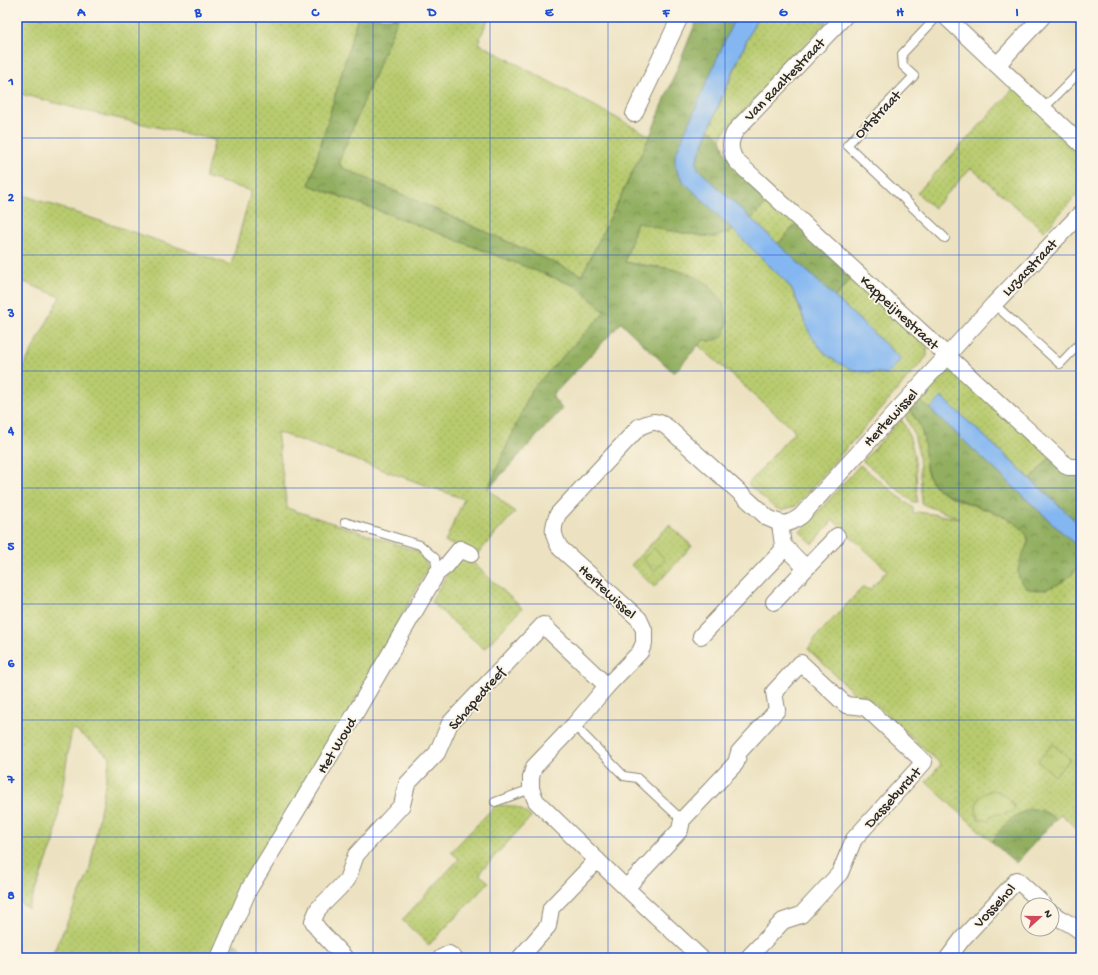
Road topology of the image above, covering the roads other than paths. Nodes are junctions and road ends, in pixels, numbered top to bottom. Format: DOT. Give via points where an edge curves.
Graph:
graph roads {
  1 [pos="680,17"];
  2 [pos="844,17"];
  3 [pos="945,17"];
  4 [pos="1042,17"];
  5 [pos="997,64"];
  6 [pos="1081,71"];
  7 [pos="1044,108"];
  8 [pos="634,114"];
  9 [pos="730,144"];
  10 [pos="1081,144"];
  11 [pos="1081,213"];
  12 [pos="945,238"];
  13 [pos="994,304"];
  14 [pos="1081,342"];
  15 [pos="947,356"];
  16 [pos="1081,467"];
  17 [pos="345,522"];
  18 [pos="780,524"];
  19 [pos="837,536"];
  20 [pos="783,545"];
  21 [pos="472,554"];
  22 [pos="806,568"];
  23 [pos="437,573"];
  24 [pos="774,602"];
  25 [pos="701,636"];
  26 [pos="607,686"];
  27 [pos="574,725"];
  28 [pos="531,789"];
  29 [pos="495,802"];
  30 [pos="682,820"];
  31 [pos="597,860"];
  32 [pos="626,888"];
  33 [pos="1035,897"];
  34 [pos="1060,920"];
  35 [pos="1081,932"];
  36 [pos="218,958"];
  37 [pos="345,958"];
  38 [pos="441,958"];
  39 [pos="454,958"];
  40 [pos="520,958"];
  41 [pos="701,958"];
  42 [pos="748,958"];
  43 [pos="948,958"];
  1 -- 8 [label="street"];
  2 -- 9 [label="street, Van Raaltestraat" via="736,130"];
  3 -- 5 [label="street, Ortstraat"];
  3 -- 12 [label="lane, Ortstraat" via="902,54 903,66 914,76 847,145"];
  4 -- 5 [label="street"];
  5 -- 7 [label="street, Ortstraat"];
  6 -- 7 [label="lane"];
  7 -- 10 [label="street, Ortstraat"];
  9 -- 15 [label="street, Kappeijnestraat" via="731,153 736,161"];
  11 -- 13 [label="street, Luzacstraat"];
  13 -- 14 [label="lane, Luzacstraat" via="1060,364"];
  13 -- 15 [label="street, Luzacstraat"];
  15 -- 16 [label="street, Kappeijnestraat" via="1068,467"];
  15 -- 18 [label="street, Hertewissel" via="801,516 792,522"];
  17 -- 23 [label="lane" via="420,545 435,558"];
  18 -- 20 [label="street"];
  18 -- 26 [label="street, Hertewissel" via="768,518 667,427 659,422 649,422 639,427 558,514 553,525 554,537 560,548 639,619 642,626 644,643 640,652"];
  19 -- 22 [label="street"];
  20 -- 22 [label="street"];
  20 -- 25 [label="street" via="782,551"];
  21 -- 23 [label="street, Het Woud" via="460,550"];
  22 -- 24 [label="street"];
  23 -- 36 [label="street, Het Woud" via="249,889"];
  26 -- 27 [label="street, Hertewissel"];
  26 -- 37 [label="street, Schapedreef" via="542,625 450,723 437,753 407,784 402,805 356,855 347,880 318,909 313,921"];
  27 -- 28 [label="street, Hertewissel" via="534,768"];
  27 -- 30 [label="lane" via="624,776 637,778"];
  28 -- 29 [label="lane"];
  28 -- 31 [label="street" via="536,801"];
  30 -- 32 [label="street, Dasseburcht" via="680,830"];
  30 -- 42 [label="street, Dasseburcht" via="736,763 739,752 778,710 774,692 801,663 846,705 865,707 924,762 854,839 840,873 801,915 783,921"];
  31 -- 32 [label="street"];
  31 -- 40 [label="street" via="551,908 548,926"];
  32 -- 41 [label="street"];
  33 -- 43 [label="street, Vossehol" via="1017,880 963,938"];
  34 -- 35 [label="street" via="1074,925"];
  38 -- 39 [label="street" via="448,954"];
}
